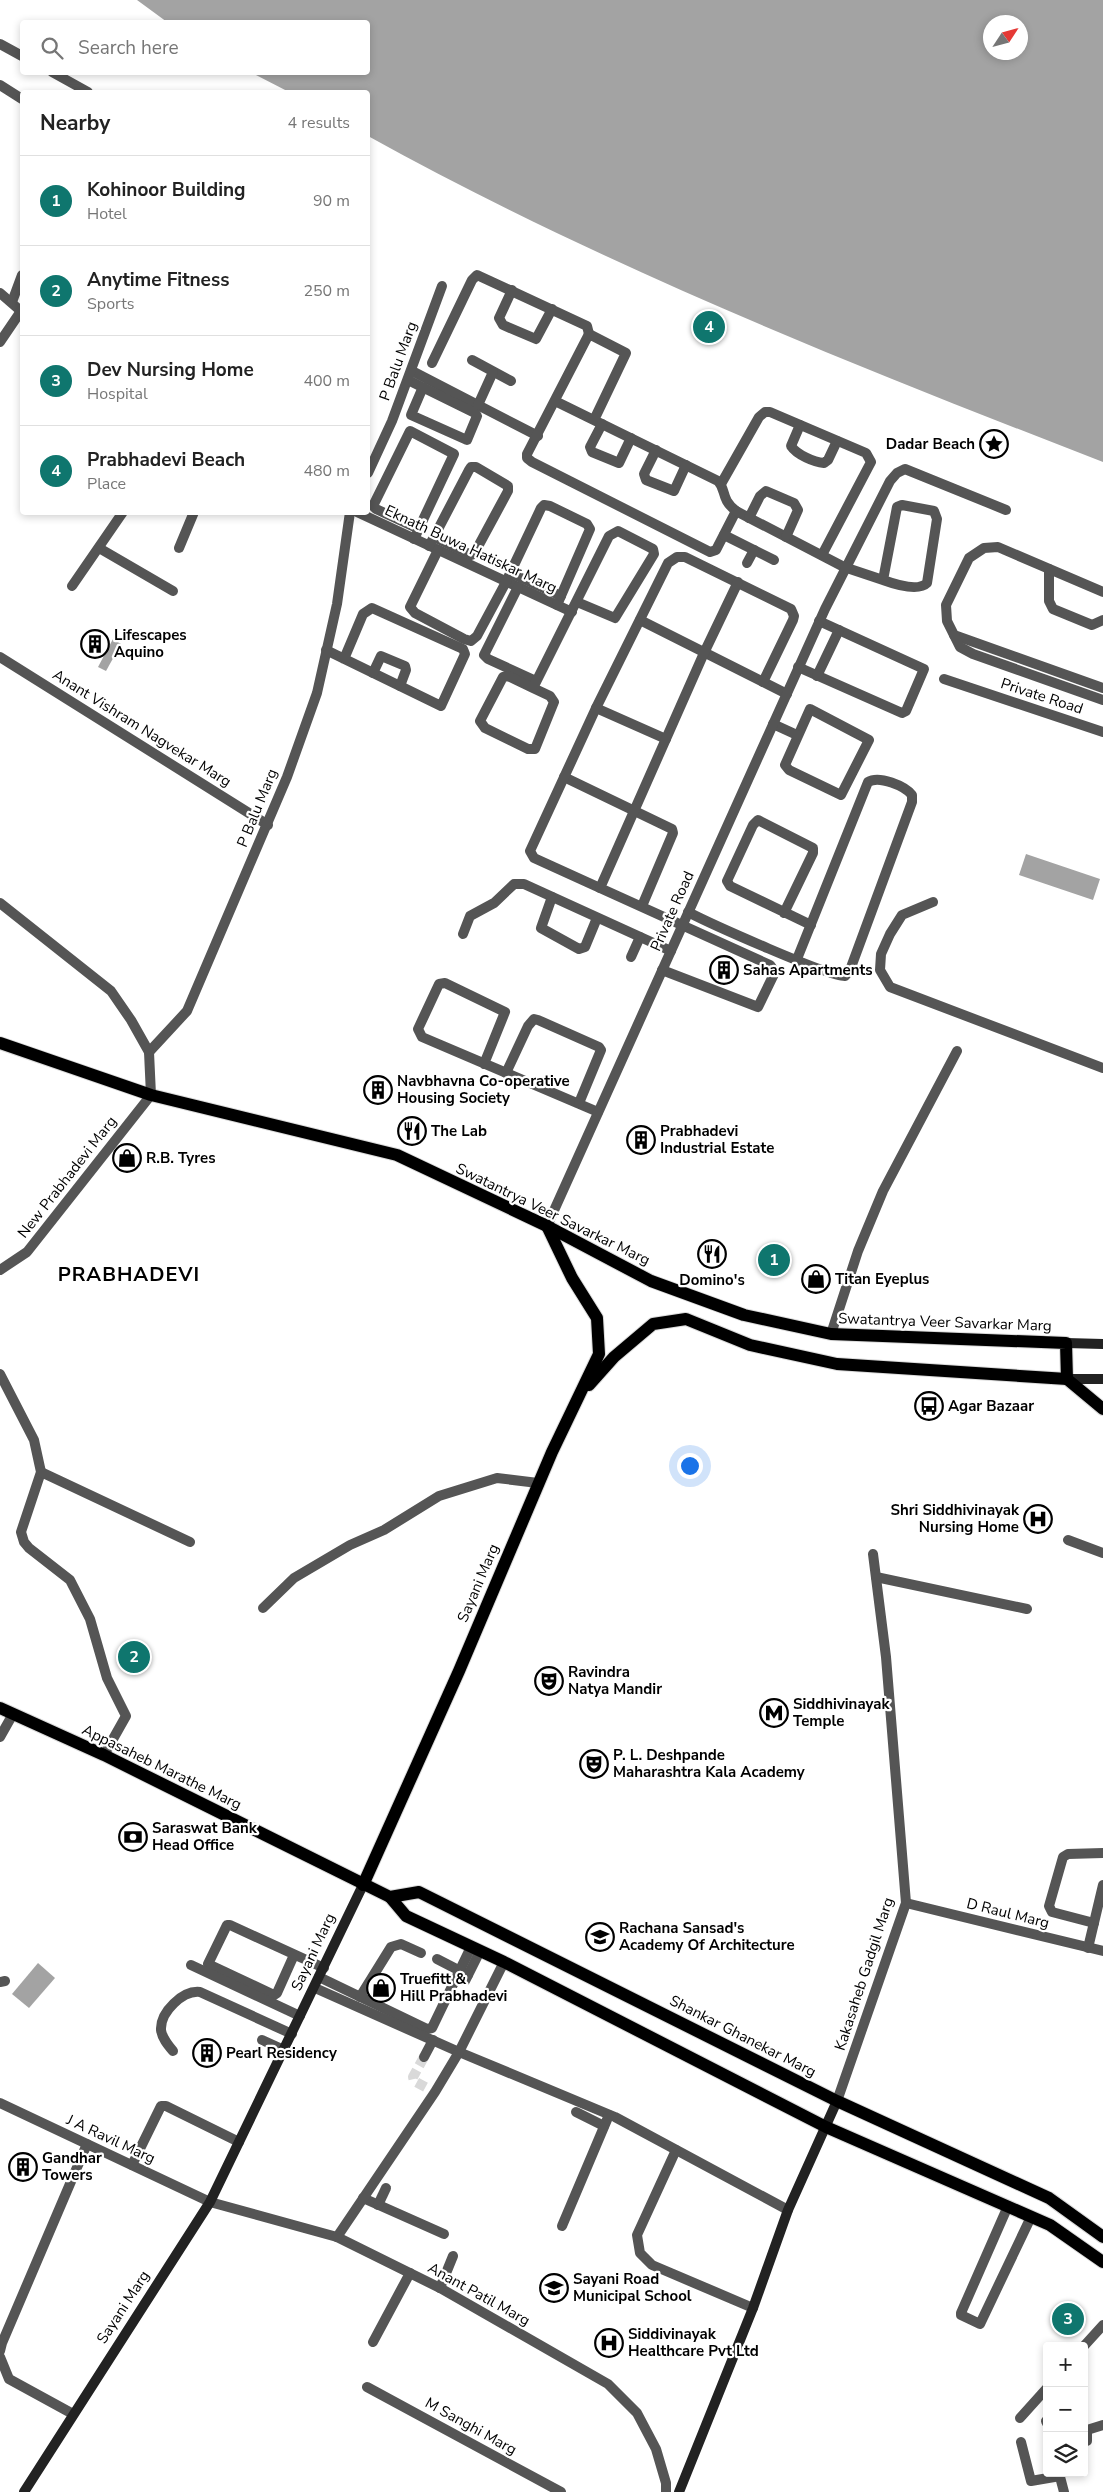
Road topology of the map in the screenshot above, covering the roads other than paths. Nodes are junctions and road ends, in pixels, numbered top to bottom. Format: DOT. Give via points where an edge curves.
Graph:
graph roads {
  1 [pos="0,44"];
  2 [pos="20,55"];
  3 [pos="57,75"];
  4 [pos="0,85"];
  5 [pos="84,90"];
  6 [pos="20,98"];
  7 [pos="20,280"];
  8 [pos="442,286"];
  9 [pos="512,290"];
  10 [pos="0,293"];
  11 [pos="12,302"];
  12 [pos="552,309"];
  13 [pos="20,310"];
  14 [pos="20,315"];
  15 [pos="589,334"];
  16 [pos="0,342"];
  17 [pos="472,360"];
  18 [pos="432,363"];
  19 [pos="493,372"];
  20 [pos="410,376"];
  21 [pos="511,381"];
  22 [pos="423,387"];
  23 [pos="555,401"];
  24 [pos="478,405"];
  25 [pos="598,422"];
  26 [pos="800,425"];
  27 [pos="538,436"];
  28 [pos="631,438"];
  29 [pos="837,441"];
  30 [pos="656,450"];
  31 [pos="686,465"];
  32 [pos="370,468"];
  33 [pos="721,484"];
  34 [pos="1006,510"];
  35 [pos="736,511"];
  36 [pos="121,515"];
  37 [pos="193,515"];
  38 [pos="350,515"];
  39 [pos="363,515"];
  40 [pos="749,518"];
  41 [pos="419,528"];
  42 [pos="724,535"];
  43 [pos="786,537"];
  44 [pos="414,539"];
  45 [pos="434,544"];
  46 [pos="99,548"];
  47 [pos="179,548"];
  48 [pos="754,550"];
  49 [pos="822,555"];
  50 [pos="774,560"];
  51 [pos="747,563"];
  52 [pos="844,567"];
  53 [pos="1049,569"];
  54 [pos="508,577"];
  55 [pos="883,580"];
  56 [pos="738,582"];
  57 [pos="72,586"];
  58 [pos="518,587"];
  59 [pos="173,591"];
  60 [pos="1103,592"];
  61 [pos="559,601"];
  62 [pos="577,602"];
  63 [pos="572,612"];
  64 [pos="640,620"];
  65 [pos="1103,620"];
  66 [pos="819,621"];
  67 [pos="839,630"];
  68 [pos="954,635"];
  69 [pos="326,650"];
  70 [pos="704,652"];
  71 [pos="0,657"];
  72 [pos="344,659"];
  73 [pos="798,667"];
  74 [pos="373,673"];
  75 [pos="817,676"];
  76 [pos="944,679"];
  77 [pos="763,682"];
  78 [pos="534,685"];
  79 [pos="400,686"];
  80 [pos="1103,688"];
  81 [pos="787,694"];
  82 [pos="1103,700"];
  83 [pos="596,708"];
  84 [pos="773,724"];
  85 [pos="1103,732"];
  86 [pos="797,735"];
  87 [pos="666,738"];
  88 [pos="564,777"];
  89 [pos="635,810"];
  90 [pos="268,825"];
  91 [pos="600,888"];
  92 [pos="552,897"];
  93 [pos="933,902"];
  94 [pos="0,903"];
  95 [pos="642,906"];
  96 [pos="688,912"];
  97 [pos="784,912"];
  98 [pos="597,918"];
  99 [pos="811,925"];
  100 [pos="682,926"];
  101 [pos="463,934"];
  102 [pos="640,937"];
  103 [pos="671,951"];
  104 [pos="631,957"];
  105 [pos="797,959"];
  106 [pos="662,970"];
  107 [pos="0,1043"];
  108 [pos="958,1051"];
  109 [pos="149,1052"];
  110 [pos="484,1064"];
  111 [pos="1103,1068"];
  112 [pos="506,1073"];
  113 [pos="151,1095"];
  114 [pos="579,1103"];
  115 [pos="598,1112"];
  116 [pos="546,1226"];
  117 [pos="0,1270"];
  118 [pos="831,1334"];
  119 [pos="1066,1343"];
  120 [pos="1103,1344"];
  121 [pos="0,1374"];
  122 [pos="1067,1379"];
  123 [pos="1103,1379"];
  124 [pos="577,1398"];
  125 [pos="1103,1409"];
  126 [pos="41,1472"];
  127 [pos="538,1483"];
  128 [pos="1068,1540"];
  129 [pos="190,1542"];
  130 [pos="1103,1553"];
  131 [pos="873,1554"];
  132 [pos="876,1577"];
  133 [pos="263,1608"];
  134 [pos="1027,1609"];
  135 [pos="0,1708"];
  136 [pos="13,1714"];
  137 [pos="0,1736"];
  138 [pos="104,1755"];
  139 [pos="1103,1853"];
  140 [pos="364,1885"];
  141 [pos="1103,1885"];
  142 [pos="390,1897"];
  143 [pos="906,1903"];
  144 [pos="1094,1923"];
  145 [pos="1088,1948"];
  146 [pos="476,1949"];
  147 [pos="1103,1951"];
  148 [pos="421,1953"];
  149 [pos="294,1955"];
  150 [pos="437,1959"];
  151 [pos="504,1962"];
  152 [pos="191,1965"];
  153 [pos="458,1970"];
  154 [pos="322,1972"];
  155 [pos="315,1988"];
  156 [pos="360,1997"];
  157 [pos="300,2016"];
  158 [pos="292,2034"];
  159 [pos="262,2040"];
  160 [pos="433,2040"];
  161 [pos="173,2050"];
  162 [pos="284,2050"];
  163 [pos="459,2052"];
  164 [pos="424,2057"];
  165 [pos="836,2101"];
  166 [pos="0,2103"];
  167 [pos="577,2109"];
  168 [pos="610,2115"];
  169 [pos="604,2126"];
  170 [pos="826,2127"];
  171 [pos="239,2142"];
  172 [pos="87,2144"];
  173 [pos="676,2150"];
  174 [pos="132,2165"];
  175 [pos="386,2188"];
  176 [pos="363,2198"];
  177 [pos="210,2202"];
  178 [pos="378,2205"];
  179 [pos="1008,2206"];
  180 [pos="788,2210"];
  181 [pos="1032,2217"];
  182 [pos="562,2226"];
  183 [pos="444,2234"];
  184 [pos="337,2237"];
  185 [pos="1103,2237"];
  186 [pos="453,2256"];
  187 [pos="1103,2262"];
  188 [pos="410,2273"];
  189 [pos="440,2288"];
  190 [pos="753,2308"];
  191 [pos="1103,2325"];
  192 [pos="373,2342"];
  193 [pos="1088,2342"];
  194 [pos="0,2351"];
  195 [pos="0,2357"];
  196 [pos="367,2387"];
  197 [pos="1043,2392"];
  198 [pos="73,2414"];
  199 [pos="1020,2418"];
  200 [pos="1103,2424"];
  201 [pos="1087,2432"];
  202 [pos="1021,2442"];
  203 [pos="1050,2477"];
  204 [pos="1060,2477"];
  205 [pos="24,2492"];
  206 [pos="561,2492"];
  207 [pos="666,2492"];
  208 [pos="678,2492"];
  209 [pos="1064,2492"];
  1 -- 2 [label="street"];
  3 -- 5 [label="street"];
  4 -- 6 [label="street"];
  7 -- 11 [label="street"];
  8 -- 20 [label="street, P Balu Marg"];
  9 -- 12 [label="street"];
  9 -- 12 [label="street" via="499,318 503,325 536,339"];
  9 -- 18 [label="street" via="481,276 475,277"];
  10 -- 11 [label="street"];
  11 -- 13 [label="street"];
  12 -- 15 [label="street" via="587,326"];
  14 -- 16 [label="street"];
  15 -- 23 [label="street"];
  15 -- 25 [label="street" via="626,353"];
  17 -- 19 [label="street"];
  19 -- 21 [label="street"];
  19 -- 24 [label="street"];
  20 -- 22 [label="street"];
  20 -- 24 [label="street"];
  20 -- 32 [label="street, P Balu Marg"];
  22 -- 22 [label="street" via="477,414 466,440 411,415"];
  23 -- 25 [label="street"];
  23 -- 27 [label="street"];
  24 -- 27 [label="street"];
  25 -- 28 [label="street"];
  25 -- 28 [label="street" via="590,448 600,456 618,463"];
  26 -- 29 [label="street"];
  26 -- 29 [label="street" via="791,446 794,451 818,463 828,460"];
  26 -- 33 [label="street" via="770,412 762,414"];
  27 -- 42 [label="street" via="528,454 532,462 710,552 716,550"];
  28 -- 30 [label="street"];
  29 -- 49 [label="street" via="866,453 871,462"];
  30 -- 31 [label="street"];
  30 -- 31 [label="street" via="643,476 646,480 674,491"];
  31 -- 33 [label="street"];
  33 -- 35 [label="street" via="723,497"];
  34 -- 52 [label="street, Private Road" via="905,469 890,481"];
  35 -- 40 [label="street"];
  35 -- 42 [label="street"];
  36 -- 46 [label="street"];
  37 -- 47 [label="street"];
  38 -- 69 [label="street, P Balu Marg" via="337,604"];
  39 -- 44 [label="street, Eknath Buwa Hatiskar Marg"];
  40 -- 43 [label="street"];
  40 -- 43 [label="street" via="766,491 794,503 798,510"];
  41 -- 41 [label="street" via="454,454 410,431 373,506"];
  41 -- 44 [label="street"];
  42 -- 48 [label="street"];
  43 -- 49 [label="street"];
  44 -- 45 [label="street, Eknath Buwa Hatiskar Marg"];
  45 -- 45 [label="street" via="471,467 508,486 474,554"];
  45 -- 54 [label="street, Eknath Buwa Hatiskar Marg"];
  45 -- 54 [label="street" via="410,607 415,613 464,640 475,639"];
  46 -- 57 [label="street"];
  46 -- 59 [label="street"];
  48 -- 50 [label="street"];
  48 -- 51 [label="street"];
  49 -- 52 [label="street"];
  52 -- 55 [label="street"];
  52 -- 66 [label="street, Private Road"];
  53 -- 60 [label="street"];
  53 -- 65 [label="street" via="1049,601 1053,609 1092,625"];
  53 -- 68 [label="street" via="998,547 984,548 969,558 946,605 947,621"];
  54 -- 58 [label="street, Eknath Buwa Hatiskar Marg"];
  54 -- 61 [label="street"];
  54 -- 61 [label="street" via="541,508 550,506 589,525 590,529"];
  55 -- 55 [label="street" via="897,508 902,505 934,511 937,519 927,583 918,587"];
  56 -- 64 [label="street" via="684,557 677,557 668,563"];
  56 -- 70 [label="street"];
  56 -- 77 [label="street" via="788,607 794,616"];
  58 -- 61 [label="street, Eknath Buwa Hatiskar Marg"];
  58 -- 78 [label="street" via="484,655"];
  61 -- 63 [label="street, Eknath Buwa Hatiskar Marg"];
  62 -- 62 [label="street" via="612,533 618,531 653,549 654,554 615,618"];
  62 -- 63 [label="street"];
  63 -- 78 [label="street"];
  64 -- 70 [label="street"];
  64 -- 83 [label="street"];
  66 -- 67 [label="street"];
  66 -- 73 [label="street, Private Road"];
  67 -- 75 [label="street"];
  67 -- 75 [label="street" via="924,669 906,711 902,713"];
  68 -- 80 [label="street"];
  68 -- 82 [label="street" via="960,647 972,654"];
  69 -- 72 [label="street"];
  69 -- 90 [label="street, P Balu Marg" via="317,693"];
  70 -- 77 [label="street"];
  70 -- 87 [label="street"];
  71 -- 90 [label="street, Anant Vishram Nagvekar Marg"];
  72 -- 74 [label="street"];
  72 -- 79 [label="street" via="363,614 372,608 465,652 442,705"];
  73 -- 75 [label="street"];
  73 -- 81 [label="street, Private Road"];
  74 -- 79 [label="street"];
  74 -- 79 [label="street" via="381,656 405,666"];
  76 -- 85 [label="street, Private Road"];
  77 -- 81 [label="street"];
  78 -- 78 [label="street" via="503,677 480,721 483,727 528,749 535,749 554,702"];
  81 -- 84 [label="street, Private Road"];
  83 -- 87 [label="street"];
  83 -- 88 [label="street"];
  84 -- 86 [label="street"];
  84 -- 96 [label="street, Private Road"];
  86 -- 86 [label="street" via="785,763 787,768 843,794 868,739 811,709"];
  87 -- 89 [label="street"];
  88 -- 89 [label="street"];
  88 -- 91 [label="street" via="531,846 531,854"];
  89 -- 91 [label="street"];
  89 -- 95 [label="street" via="669,827 673,833"];
  90 -- 109 [label="street, P Balu Marg" via="187,1011"];
  91 -- 95 [label="street"];
  92 -- 98 [label="street"];
  92 -- 98 [label="street" via="541,928 579,949 585,947"];
  92 -- 101 [label="street" via="524,884 514,884 494,903 470,916"];
  93 -- 111 [label="street" via="902,915 890,934 881,954 880,970 890,987"];
  94 -- 109 [label="street" via="111,991"];
  95 -- 100 [label="street"];
  96 -- 100 [label="street, Private Road"];
  96 -- 105 [label="street"];
  97 -- 97 [label="street" via="727,881 758,820 813,848"];
  97 -- 99 [label="street"];
  98 -- 102 [label="street"];
  99 -- 105 [label="street"];
  99 -- 105 [label="street" via="868,782 879,779 907,790 912,795 912,802 847,974 840,976"];
  100 -- 103 [label="street, Private Road"];
  100 -- 106 [label="street" via="773,967 774,972 760,1006"];
  102 -- 103 [label="street"];
  102 -- 104 [label="street"];
  103 -- 106 [label="street, Private Road"];
  106 -- 115 [label="street, Private Road"];
  107 -- 113 [label="main road, Swatantrya Veer Savarkar Marg"];
  108 -- 118 [label="street" via="883,1191 858,1250"];
  109 -- 113 [label="street"];
  110 -- 110 [label="street" via="505,1012 445,983 439,984 418,1032 422,1037"];
  110 -- 112 [label="street"];
  112 -- 114 [label="street"];
  112 -- 114 [label="street" via="528,1026 534,1019 538,1020 601,1050"];
  113 -- 116 [label="main road, Swatantrya Veer Savarkar Marg" via="397,1155"];
  113 -- 117 [label="street, New Prabhadevi Marg" via="27,1252"];
  114 -- 115 [label="street"];
  115 -- 116 [label="street, Private Road"];
  116 -- 118 [label="main road, Swatantrya Veer Savarkar Marg" via="650,1280 744,1315"];
  116 -- 124 [label="main road, Sayani Marg" via="597,1318 599,1354"];
  118 -- 119 [label="main road, Swatantrya Veer Savarkar Marg"];
  119 -- 120 [label="main road, Swatantrya Veer Savarkar Marg"];
  119 -- 122 [label="main road"];
  121 -- 126 [label="street" via="34,1440"];
  122 -- 123 [label="main road"];
  122 -- 124 [label="main road" via="837,1364 750,1345 686,1318 653,1324 614,1357"];
  122 -- 125 [label="main road"];
  124 -- 127 [label="main road, Sayani Marg"];
  126 -- 129 [label="street"];
  126 -- 138 [label="street" via="21,1532 29,1548 70,1580 90,1620 107,1678 126,1716"];
  127 -- 133 [label="street" via="497,1478 439,1496 384,1530 350,1544 294,1578"];
  127 -- 140 [label="main road, Sayani Marg"];
  128 -- 130 [label="street"];
  131 -- 132 [label="street, Kakasaheb Gadgil Marg"];
  132 -- 134 [label="street"];
  132 -- 143 [label="street, Kakasaheb Gadgil Marg" via="886,1657"];
  135 -- 136 [label="main road, Appasaheb Marathe Marg"];
  136 -- 137 [label="street"];
  136 -- 138 [label="main road, Appasaheb Marathe Marg"];
  138 -- 140 [label="main road, Appasaheb Marathe Marg"];
  139 -- 144 [label="street" via="1063,1857 1049,1906 1052,1912"];
  140 -- 142 [label="main road"];
  140 -- 154 [label="main road, Sayani Marg"];
  141 -- 144 [label="street"];
  142 -- 146 [label="main road" via="406,1916"];
  142 -- 165 [label="main road, Shankar Ghanekar Marg" via="419,1892"];
  143 -- 145 [label="street, D Raul Marg"];
  143 -- 165 [label="street, Kakasaheb Gadgil Marg"];
  144 -- 145 [label="street"];
  145 -- 147 [label="street, D Raul Marg"];
  146 -- 151 [label="main road"];
  146 -- 153 [label="street"];
  146 -- 153 [label="street" via="467,1978"];
  148 -- 156 [label="street" via="401,1944 391,1947"];
  149 -- 149 [label="street" via="227,1925 208,1964 274,1995"];
  149 -- 154 [label="street"];
  150 -- 153 [label="street"];
  151 -- 163 [label="street"];
  151 -- 170 [label="main road"];
  152 -- 157 [label="street"];
  153 -- 156 [label="street" via="432,2028 427,2029"];
  154 -- 155 [label="main road, Sayani Marg"];
  154 -- 156 [label="street"];
  155 -- 157 [label="main road, Sayani Marg"];
  155 -- 160 [label="street"];
  157 -- 158 [label="main road, Sayani Marg"];
  158 -- 161 [label="street" via="192,1991 179,1999 164,2019 161,2030"];
  158 -- 162 [label="main road, Sayani Marg"];
  159 -- 162 [label="street"];
  160 -- 163 [label="street"];
  160 -- 164 [label="street"];
  162 -- 171 [label="main road, Sayani Marg"];
  163 -- 167 [label="street"];
  163 -- 176 [label="street" via="431,2090"];
  165 -- 170 [label="main road, Kakasaheb Gadgil Marg"];
  165 -- 185 [label="main road, Shankar Ghanekar Marg" via="1049,2198"];
  166 -- 172 [label="street, J A Ravil Marg"];
  167 -- 168 [label="street"];
  167 -- 169 [label="street"];
  168 -- 169 [label="street"];
  168 -- 173 [label="street"];
  169 -- 182 [label="street"];
  170 -- 179 [label="main road"];
  170 -- 180 [label="main road, Kakasaheb Gadgil Marg"];
  171 -- 174 [label="street" via="161,2106"];
  171 -- 177 [label="main road, Sayani Marg"];
  172 -- 174 [label="street, J A Ravil Marg"];
  172 -- 194 [label="street"];
  173 -- 180 [label="street"];
  173 -- 190 [label="street" via="637,2235 640,2252 652,2265"];
  174 -- 177 [label="street, J A Ravil Marg"];
  175 -- 178 [label="street"];
  176 -- 178 [label="street"];
  176 -- 184 [label="street"];
  177 -- 184 [label="street, Anant Patil Marg"];
  177 -- 198 [label="main road, Sayani Marg"];
  178 -- 183 [label="street"];
  179 -- 181 [label="main road"];
  179 -- 181 [label="street" via="961,2316 980,2324"];
  180 -- 190 [label="main road, Kakasaheb Gadgil Marg"];
  181 -- 187 [label="main road" via="1050,2225"];
  184 -- 188 [label="street, Anant Patil Marg"];
  186 -- 189 [label="street"];
  188 -- 189 [label="street, Anant Patil Marg"];
  188 -- 192 [label="street"];
  189 -- 207 [label="street, Anant Patil Marg" via="608,2384 637,2413 656,2449"];
  190 -- 208 [label="main road, Kakasaheb Gadgil Marg"];
  191 -- 193 [label="street"];
  195 -- 198 [label="street" via="9,2379"];
  196 -- 206 [label="street, M Sanghi Marg"];
  197 -- 199 [label="street"];
  198 -- 205 [label="main road, Sayani Marg"];
  200 -- 201 [label="street"];
  202 -- 203 [label="street" via="1031,2481"];
  204 -- 209 [label="street"];
}
